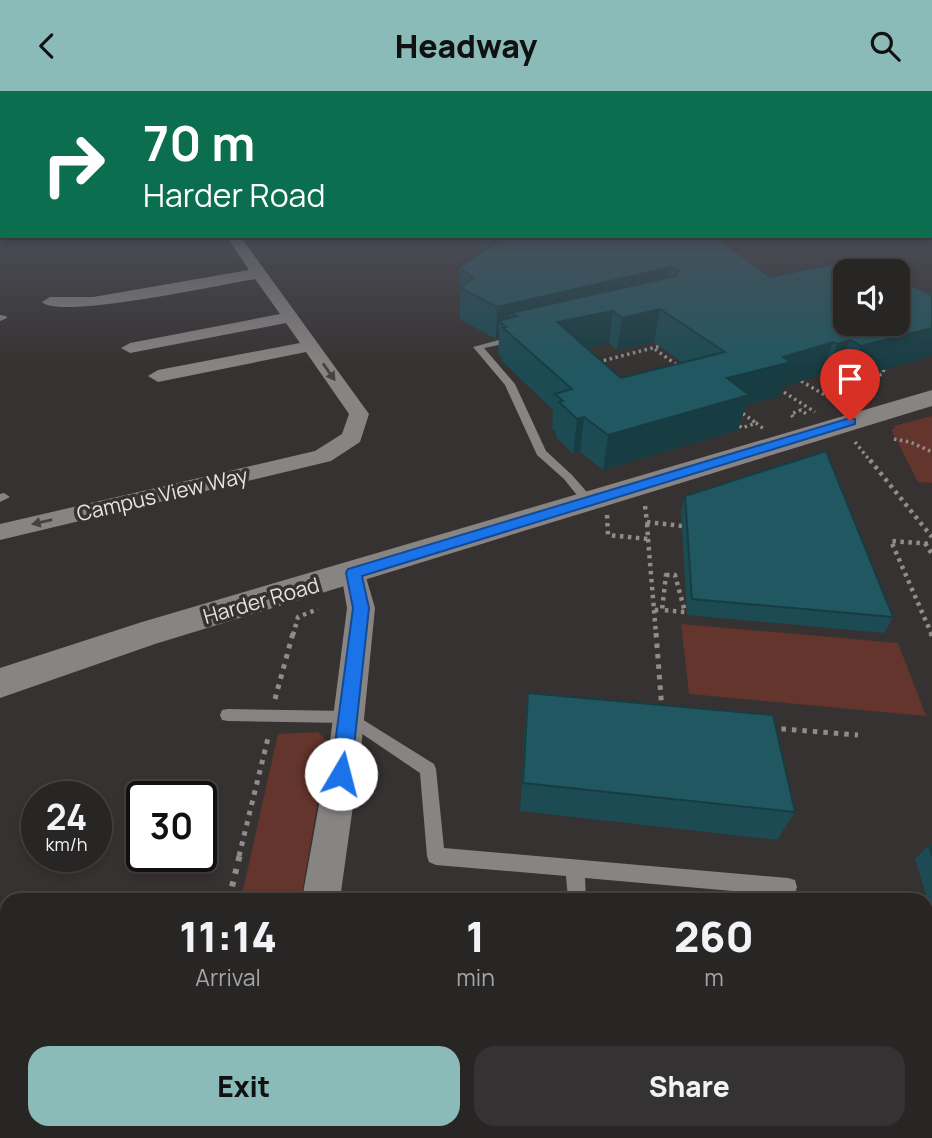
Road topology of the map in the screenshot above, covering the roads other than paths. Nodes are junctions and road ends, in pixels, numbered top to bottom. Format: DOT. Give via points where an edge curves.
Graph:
graph roads {
  1 [pos="258,270"];
  2 [pos="260,273"];
  3 [pos="50,302"];
  4 [pos="290,317"];
  5 [pos="521,337"];
  6 [pos="311,346"];
  7 [pos="130,348"];
  8 [pos="158,376"];
  9 [pos="930,398"];
  10 [pos="598,508"];
  11 [pos="0,532"];
  12 [pos="354,573"];
  13 [pos="0,683"];
  14 [pos="228,715"];
  15 [pos="349,717"];
  16 [pos="575,868"];
  17 [pos="788,887"];
  18 [pos="322,893"];
  19 [pos="577,893"];
  1 -- 2 [label="street"];
  2 -- 3 [label="street" via="93,302"];
  2 -- 4 [label="street"];
  4 -- 6 [label="street"];
  4 -- 7 [label="street"];
  5 -- 10 [label="lane" via="478,347 510,384 541,453"];
  6 -- 8 [label="street"];
  6 -- 11 [label="street, Campus View Way, one-way" via="359,414 352,437 323,456"];
  9 -- 10 [label="street, Harder Road"];
  10 -- 12 [label="street, Harder Road"];
  12 -- 13 [label="street, Harder Road" via="142,635"];
  12 -- 15 [label="street" via="361,608"];
  14 -- 15 [label="lane"];
  15 -- 16 [label="lane" via="428,769 436,856"];
  15 -- 18 [label="street"];
  16 -- 17 [label="lane"];
  16 -- 19 [label="lane"];
}
